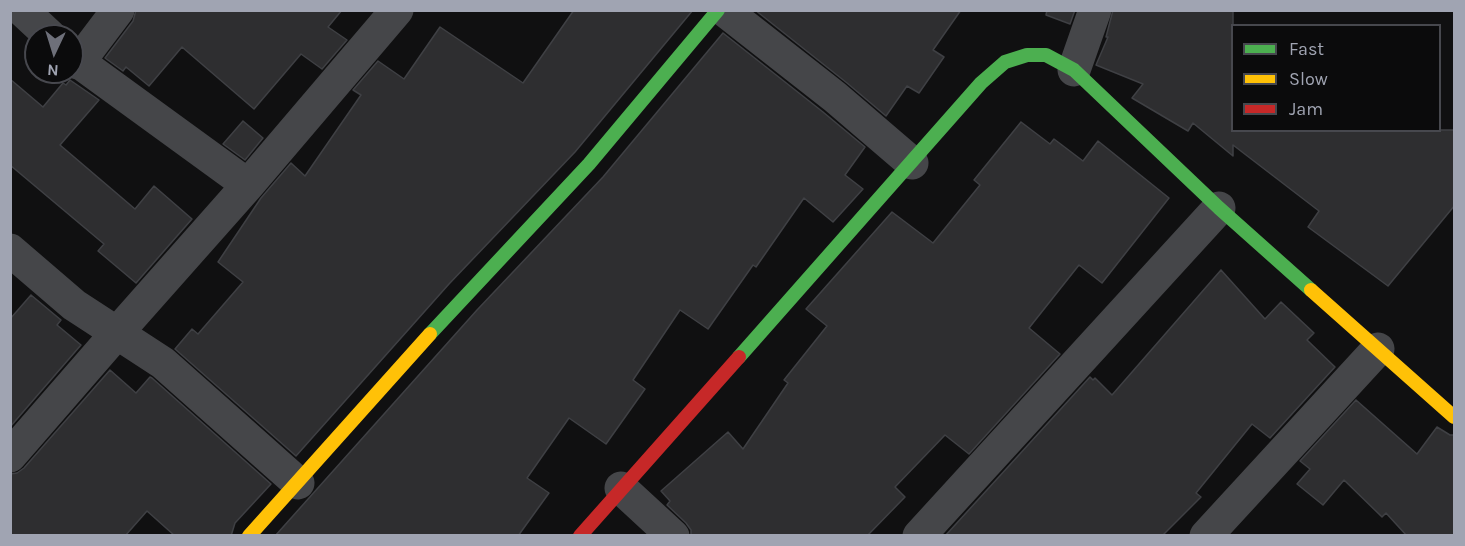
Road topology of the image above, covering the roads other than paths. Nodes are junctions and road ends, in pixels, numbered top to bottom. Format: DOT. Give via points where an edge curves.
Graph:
graph roads {
  1 [pos="22,10"];
  2 [pos="118,10"];
  3 [pos="397,10"];
  4 [pos="718,10"];
  5 [pos="724,10"];
  6 [pos="1095,10"];
  7 [pos="37,24"];
  8 [pos="84,50"];
  9 [pos="84,67"];
  10 [pos="1074,70"];
  11 [pos="912,163"];
  12 [pos="248,185"];
  13 [pos="1218,208"];
  14 [pos="10,250"];
  15 [pos="116,334"];
  16 [pos="1378,350"];
  17 [pos="1455,417"];
  18 [pos="10,456"];
  19 [pos="298,483"];
  20 [pos="621,488"];
  21 [pos="249,536"];
  22 [pos="580,536"];
  23 [pos="674,536"];
  24 [pos="919,536"];
  25 [pos="1206,536"];
  1 -- 7 [label="street"];
  2 -- 8 [label="street"];
  3 -- 12 [label="street"];
  4 -- 19 [label="street" via="590,164 463,297"];
  5 -- 11 [label="street" via="836,97"];
  6 -- 10 [label="street"];
  9 -- 12 [label="street"];
  10 -- 11 [label="street" via="1046,55 1027,54 1005,62 981,83"];
  10 -- 13 [label="street"];
  11 -- 20 [label="street"];
  12 -- 15 [label="street"];
  13 -- 16 [label="street"];
  13 -- 24 [label="street"];
  14 -- 15 [label="street" via="74,305"];
  15 -- 18 [label="street"];
  15 -- 19 [label="street" via="163,363"];
  16 -- 17 [label="street"];
  16 -- 25 [label="street"];
  19 -- 21 [label="street"];
  20 -- 22 [label="street"];
  20 -- 23 [label="street"];
}
